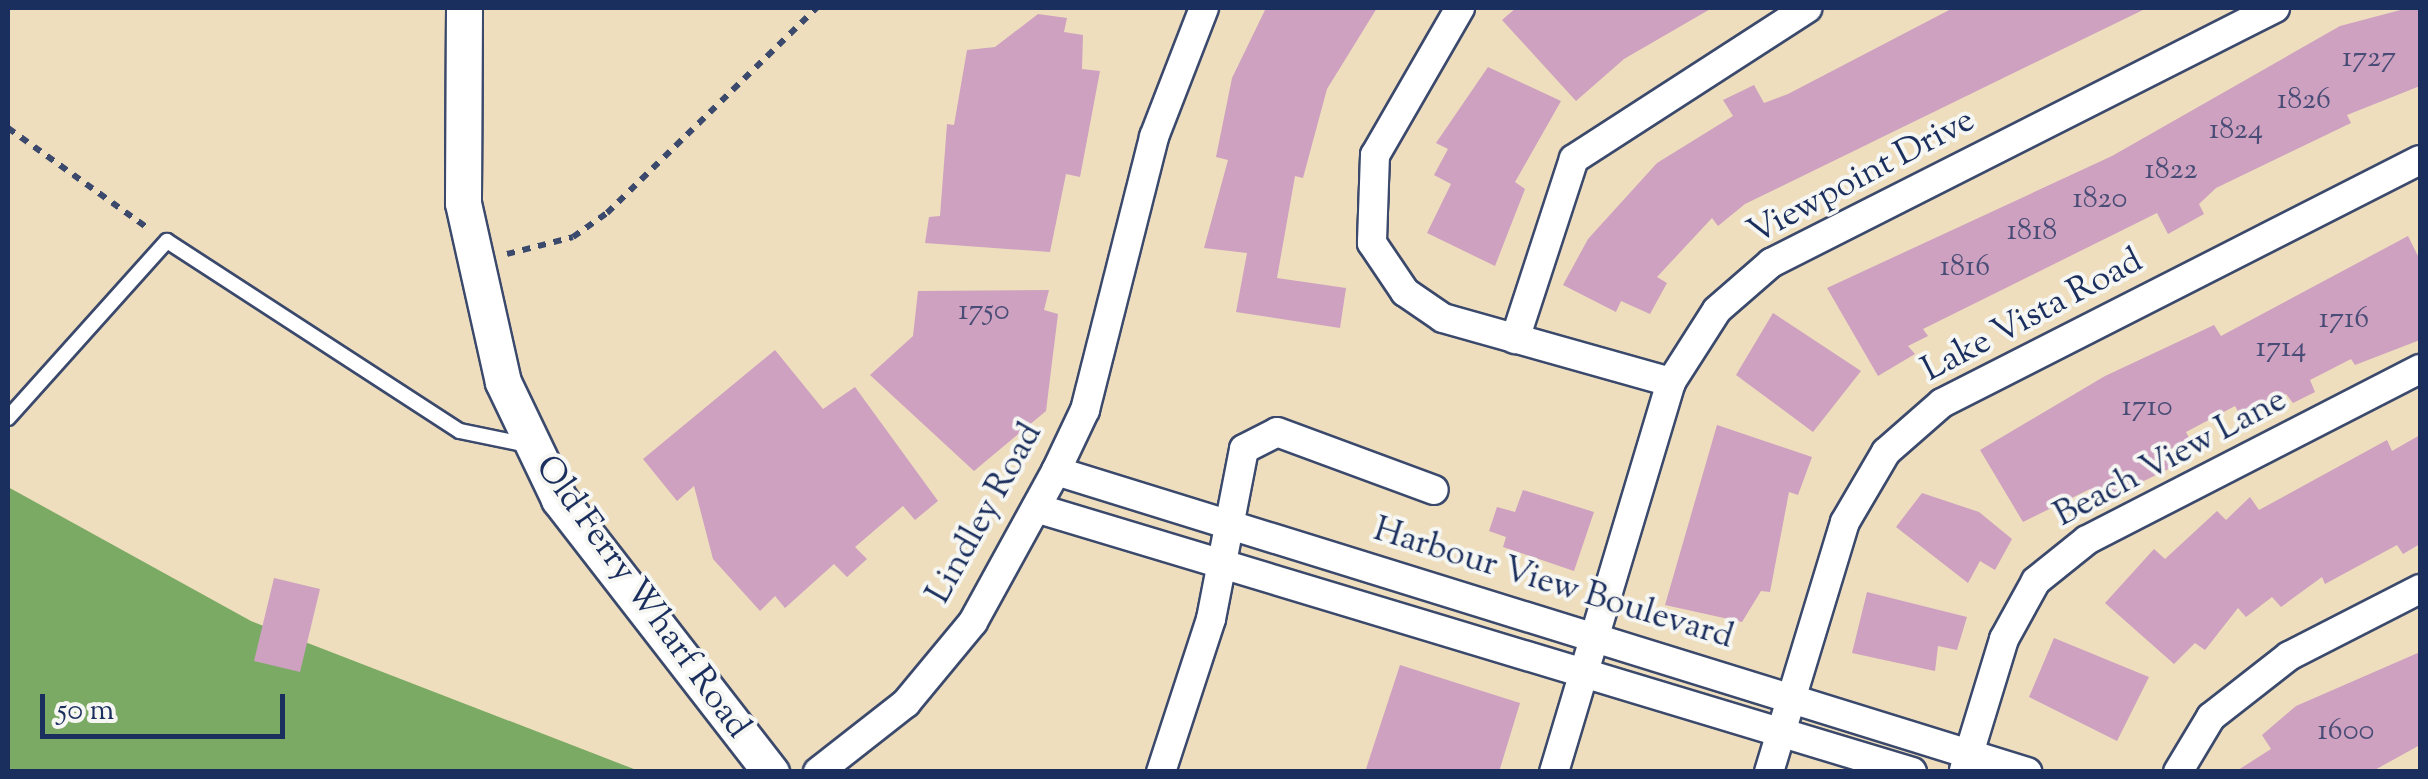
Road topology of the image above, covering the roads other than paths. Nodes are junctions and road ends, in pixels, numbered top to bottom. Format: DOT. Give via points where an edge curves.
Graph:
graph roads {
  1 [pos="464,8"];
  2 [pos="1204,8"];
  3 [pos="1460,8"];
  4 [pos="1807,8"];
  5 [pos="2275,8"];
  6 [pos="2420,160"];
  7 [pos="1515,340"];
  8 [pos="2420,370"];
  9 [pos="1672,382"];
  10 [pos="8,418"];
  11 [pos="529,445"];
  12 [pos="1056,471"];
  13 [pos="1434,490"];
  14 [pos="1036,508"];
  15 [pos="1224,523"];
  16 [pos="1217,562"];
  17 [pos="2420,588"];
  18 [pos="1595,638"];
  19 [pos="1584,673"];
  20 [pos="1791,698"];
  21 [pos="1781,732"];
  22 [pos="1966,762"];
  23 [pos="770,772"];
  24 [pos="818,772"];
  25 [pos="1161,772"];
  26 [pos="1554,772"];
  27 [pos="1769,772"];
  28 [pos="1912,772"];
  29 [pos="2028,772"];
  30 [pos="2178,772"];
  1 -- 11 [label="street, Old Ferry Wharf Road" via="458,104 472,260"];
  2 -- 12 [label="street, Lindley Road" via="1154,137 1135,240 1085,410"];
  3 -- 7 [label="street" via="1374,155 1372,243 1405,292 1443,318"];
  4 -- 7 [label="street" via="1574,158"];
  5 -- 9 [label="street, Viewpoint Drive" via="1772,262 1717,310"];
  6 -- 20 [label="street, Lake Vista Road" via="1942,402 1886,452 1845,522"];
  7 -- 9 [label="street"];
  8 -- 22 [label="street, Beach View Lane" via="2087,540 2036,581 2004,639"];
  9 -- 18 [label="street, Viewpoint Drive"];
  10 -- 11 [label="lane" via="167,241 460,431"];
  11 -- 23 [label="street, Old Ferry Wharf Road" via="559,499"];
  12 -- 14 [label="street, Lindley Road"];
  12 -- 15 [label="street, Harbour View Boulevard"];
  13 -- 15 [label="street" via="1277,432 1244,448"];
  14 -- 16 [label="street"];
  14 -- 24 [label="street, Lindley Road" via="972,622 918,690"];
  15 -- 16 [label="street"];
  15 -- 18 [label="street, Harbour View Boulevard"];
  16 -- 19 [label="street"];
  16 -- 25 [label="street" via="1211,619"];
  17 -- 30 [label="street" via="2289,656 2210,717"];
  18 -- 19 [label="street, Viewpoint Drive"];
  18 -- 20 [label="street, Harbour View Boulevard"];
  19 -- 21 [label="street"];
  19 -- 26 [label="street, Viewpoint Drive"];
  20 -- 21 [label="street, Lake Vista Road"];
  20 -- 22 [label="street, Harbour View Boulevard"];
  21 -- 27 [label="street, Lake Vista Road"];
  21 -- 28 [label="street"];
  22 -- 29 [label="street, Harbour View Boulevard"];
}
